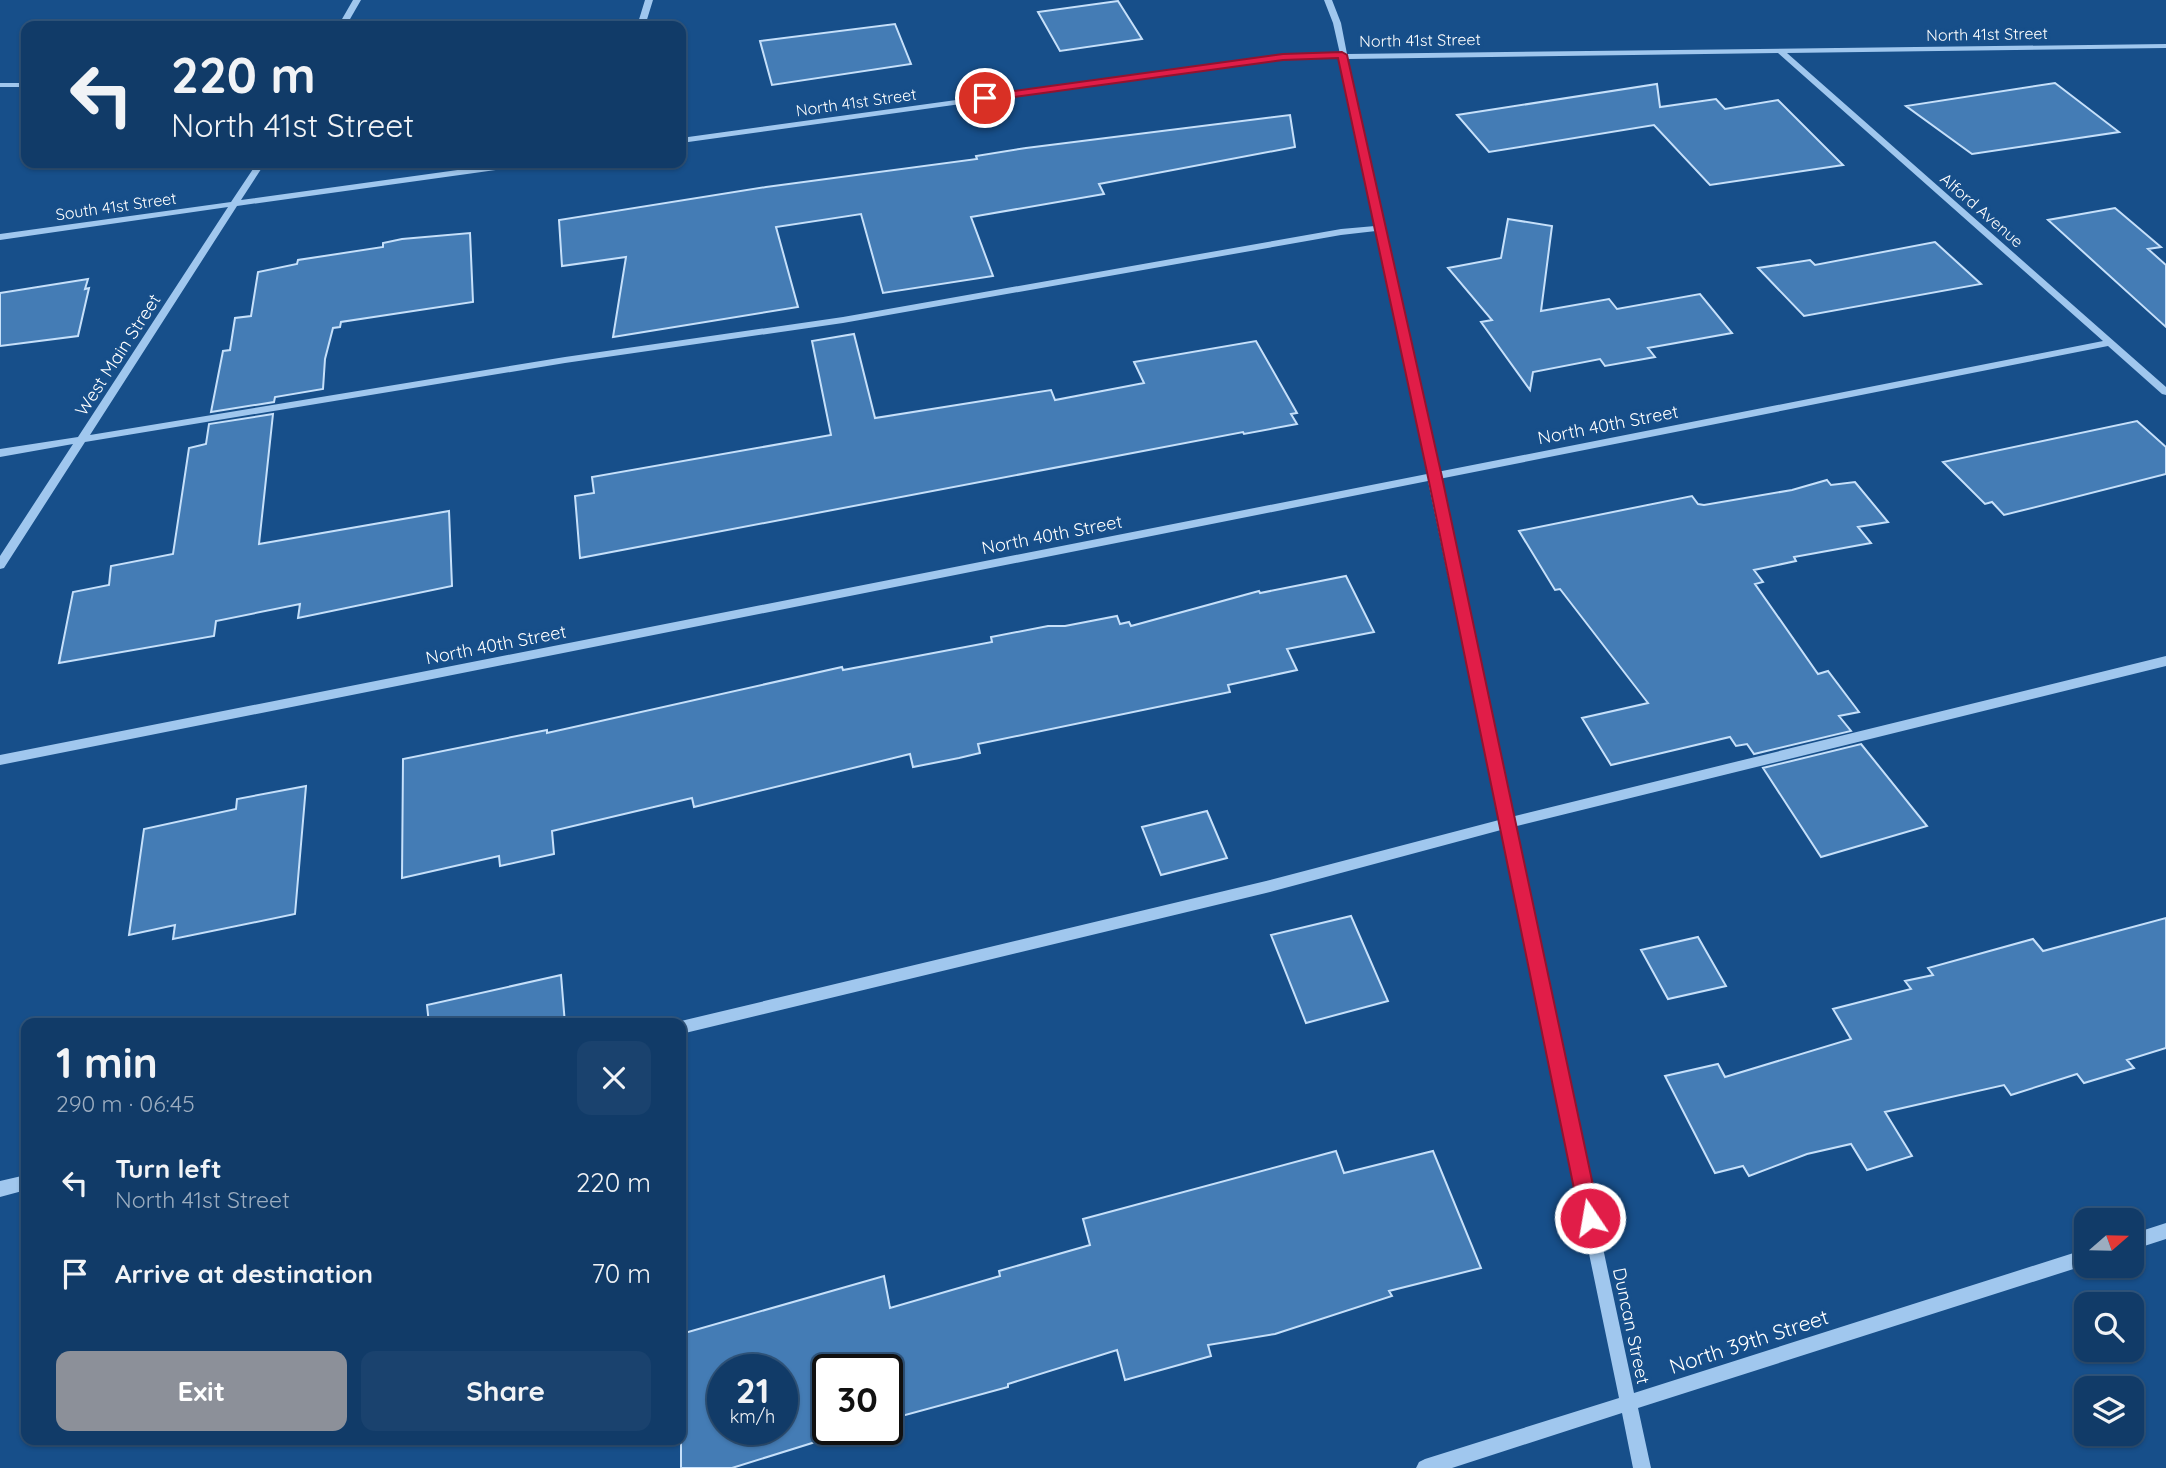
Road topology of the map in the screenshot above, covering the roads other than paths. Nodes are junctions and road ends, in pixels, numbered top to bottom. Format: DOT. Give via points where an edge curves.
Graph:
graph roads {
  1 [pos="356,0"];
  2 [pos="649,0"];
  3 [pos="1328,0"];
  4 [pos="345,21"];
  5 [pos="643,21"];
  6 [pos="2166,46"];
  7 [pos="1779,50"];
  8 [pos="1342,55"];
  9 [pos="0,85"];
  10 [pos="21,85"];
  11 [pos="686,140"];
  12 [pos="258,168"];
  13 [pos="488,168"];
  14 [pos="236,203"];
  15 [pos="1381,228"];
  16 [pos="0,237"];
  17 [pos="2110,343"];
  18 [pos="2166,392"];
  19 [pos="81,440"];
  20 [pos="0,453"];
  21 [pos="1435,477"];
  22 [pos="0,565"];
  23 [pos="2166,661"];
  24 [pos="0,760"];
  25 [pos="1508,823"];
  26 [pos="686,1027"];
  27 [pos="21,1184"];
  28 [pos="0,1189"];
  29 [pos="2166,1231"];
  30 [pos="2144,1238"];
  31 [pos="2074,1261"];
  32 [pos="1629,1402"];
  33 [pos="1425,1468"];
  34 [pos="1642,1468"];
  1 -- 4 [label="street"];
  2 -- 5 [label="street"];
  3 -- 8 [label="street, Duncan Street"];
  6 -- 7 [label="street, North 41st Street"];
  7 -- 8 [label="street, North 41st Street"];
  7 -- 17 [label="street, Alford Avenue"];
  8 -- 11 [label="street, North 41st Street" via="1283,57"];
  8 -- 15 [label="street, Duncan Street"];
  9 -- 10 [label="street"];
  12 -- 14 [label="street, West Main Street"];
  13 -- 14 [label="street"];
  14 -- 16 [label="street, South 41st Street"];
  14 -- 19 [label="street, West Main Street"];
  15 -- 19 [label="street" via="843,320 565,360"];
  15 -- 21 [label="street, Duncan Street"];
  17 -- 18 [label="street, Alford Avenue"];
  17 -- 21 [label="street, North 40th Street"];
  19 -- 20 [label="street"];
  19 -- 22 [label="street, West Main Street"];
  21 -- 24 [label="street, North 40th Street"];
  21 -- 25 [label="street, Duncan Street"];
  23 -- 25 [label="street"];
  25 -- 26 [label="street" via="1266,887"];
  25 -- 32 [label="street, Duncan Street"];
  27 -- 28 [label="street"];
  29 -- 30 [label="street"];
  31 -- 32 [label="street, North 39th Street"];
  32 -- 33 [label="street, North 39th Street"];
  32 -- 34 [label="street, Duncan Street"];
}
